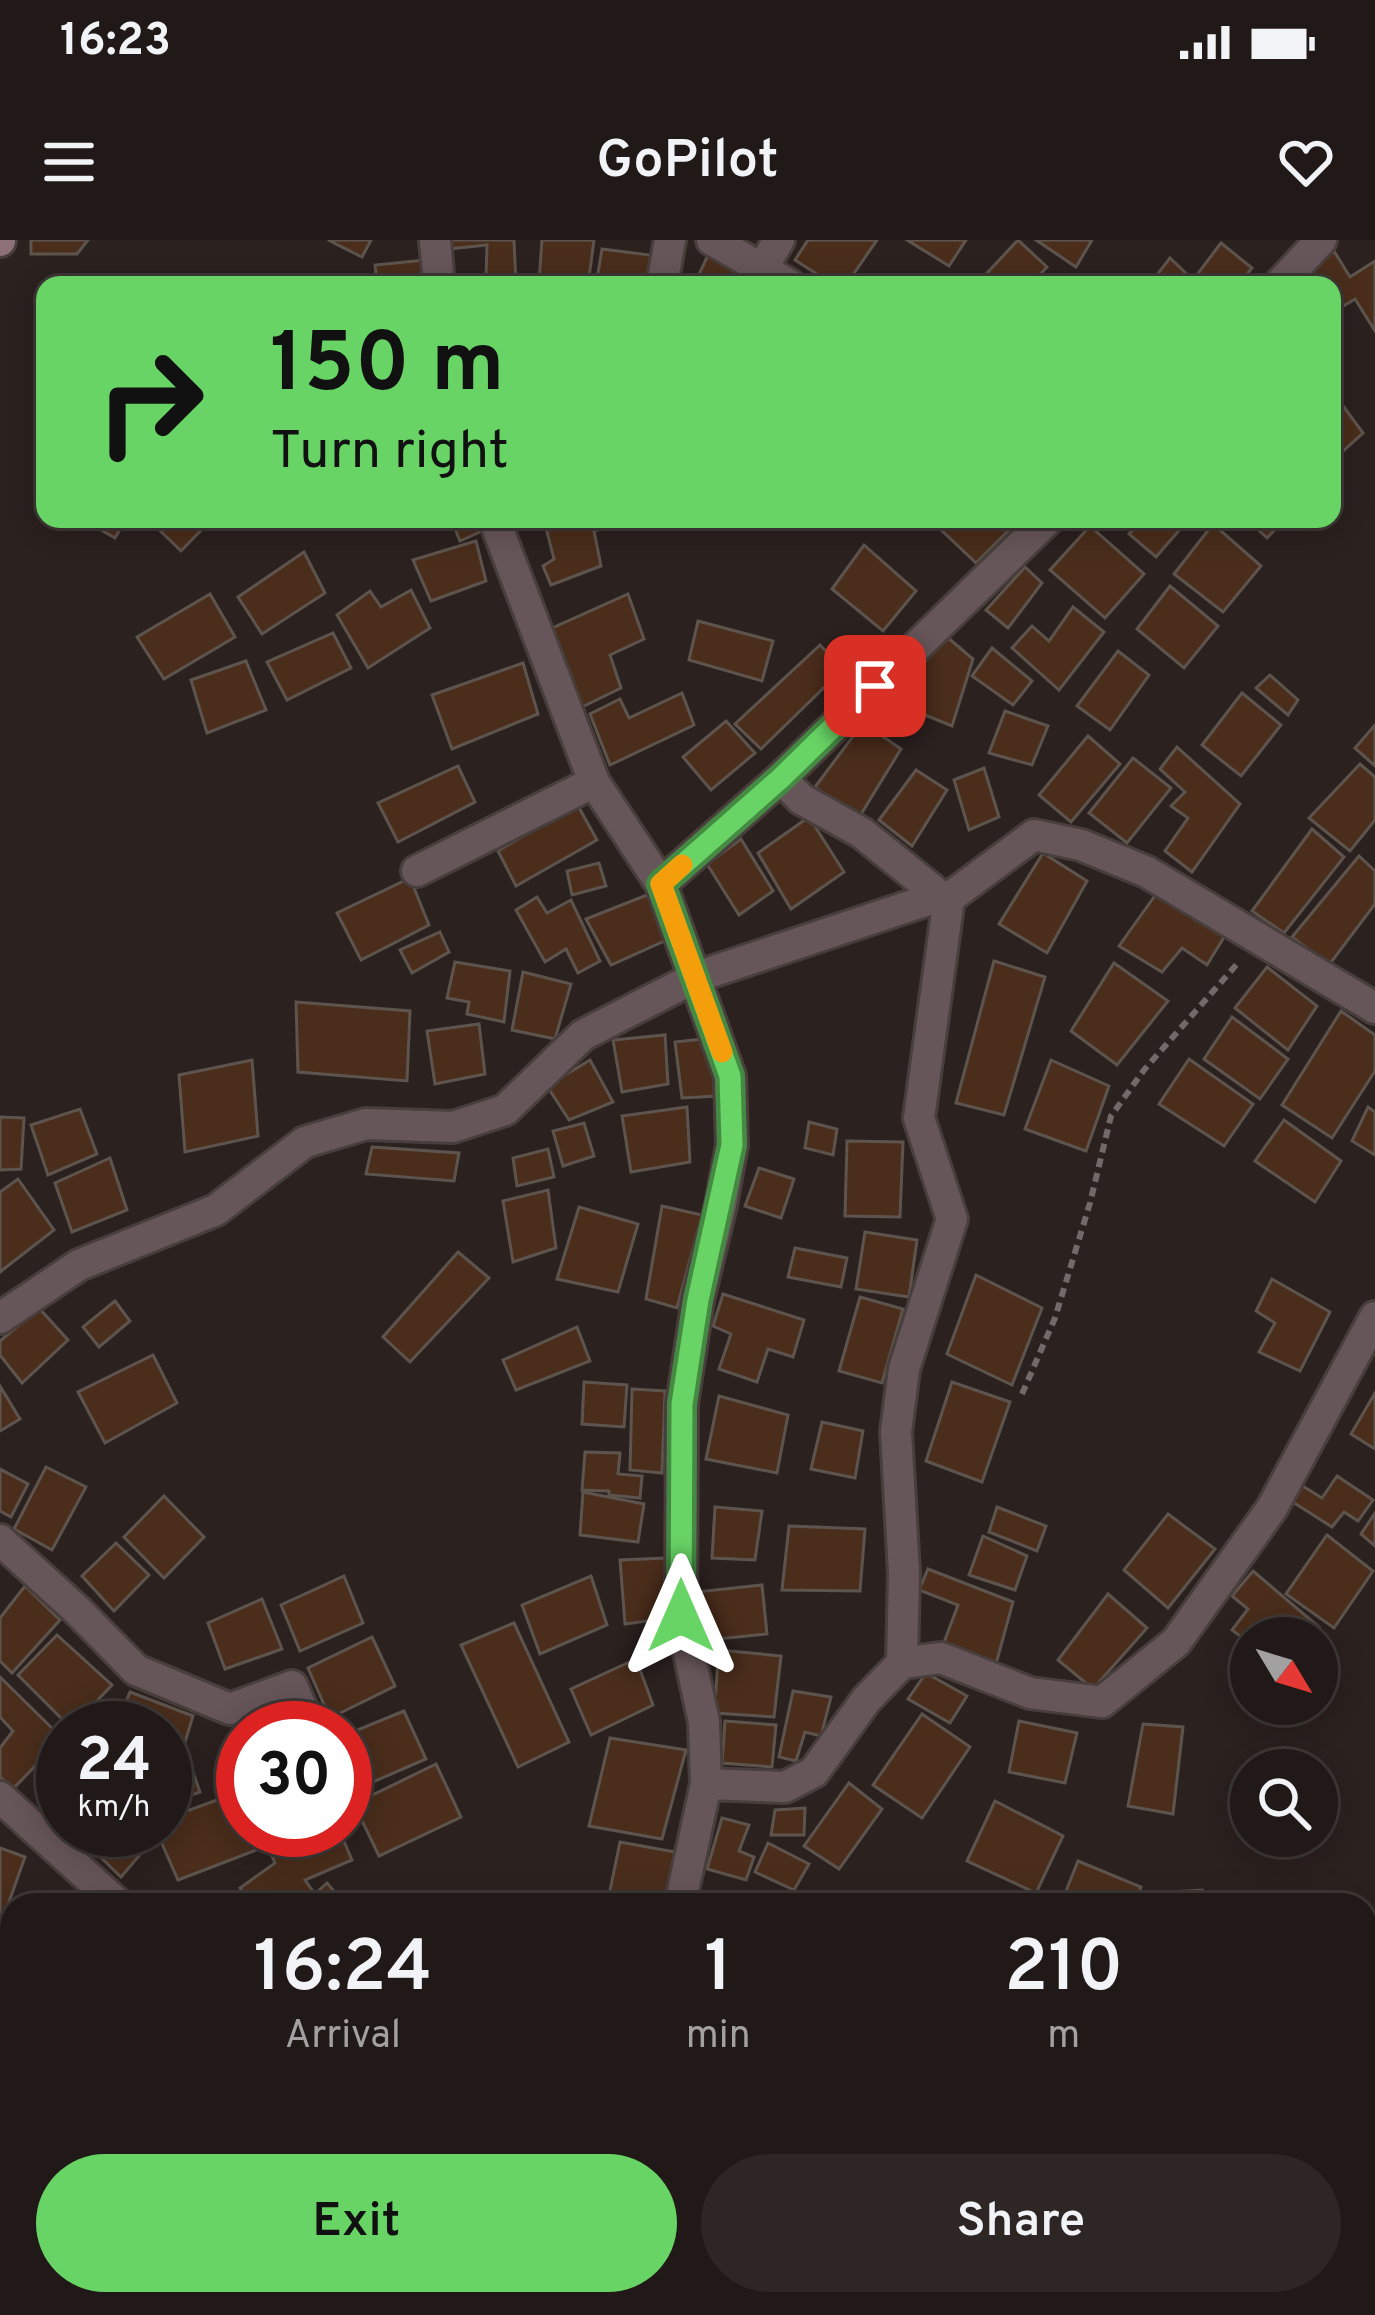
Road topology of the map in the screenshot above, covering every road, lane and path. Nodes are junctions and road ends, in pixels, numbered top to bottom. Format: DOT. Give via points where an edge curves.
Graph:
graph roads {
  1 [pos="435,240"];
  2 [pos="670,240"];
  3 [pos="712,240"];
  4 [pos="779,240"];
  5 [pos="1321,240"];
  6 [pos="762,269"];
  7 [pos="438,276"];
  8 [pos="664,276"];
  9 [pos="774,276"];
  10 [pos="1287,276"];
  11 [pos="497,528"];
  12 [pos="1039,528"];
  13 [pos="781,778"];
  14 [pos="594,782"];
  15 [pos="417,871"];
  16 [pos="661,884"];
  17 [pos="945,897"];
  18 [pos="1259,939"];
  19 [pos="696,976"];
  20 [pos="1375,1008"];
  21 [pos="1375,1317"];
  22 [pos="0,1318"];
  23 [pos="1022,1394"];
  24 [pos="0,1540"];
  25 [pos="902,1663"];
  26 [pos="252,1701"];
  27 [pos="298,1701"];
  28 [pos="216,1703"];
  29 [pos="706,1784"];
  30 [pos="0,1797"];
  31 [pos="105,1893"];
  32 [pos="683,1893"];
  1 -- 7 [label="street"];
  2 -- 8 [label="street"];
  3 -- 6 [label="street"];
  4 -- 6 [label="street"];
  5 -- 10 [label="street"];
  6 -- 9 [label="street"];
  11 -- 14 [label="street"];
  12 -- 13 [label="street"];
  13 -- 16 [label="street"];
  13 -- 17 [label="street"];
  14 -- 15 [label="street"];
  14 -- 16 [label="street"];
  16 -- 19 [label="street"];
  17 -- 18 [label="street" via="1034,835 1147,872"];
  17 -- 19 [label="street"];
  17 -- 25 [label="street" via="920,1118 952,1219 904,1369 896,1432"];
  18 -- 20 [label="street"];
  18 -- 23 [label="path" via="1111,1116 1054,1318"];
  19 -- 22 [label="street" via="583,1035 505,1110 452,1127 366,1124 305,1142 216,1210 79,1265"];
  19 -- 29 [label="street" via="730,1076 732,1145 682,1404 681,1616 704,1722"];
  21 -- 25 [label="street" via="1272,1508 1176,1642 1102,1702 1030,1693 941,1658"];
  24 -- 28 [label="street" via="136,1670"];
  25 -- 29 [label="street" via="814,1772 785,1787"];
  26 -- 27 [label="street" via="292,1686"];
  29 -- 32 [label="street"];
  30 -- 31 [label="street"];
}
